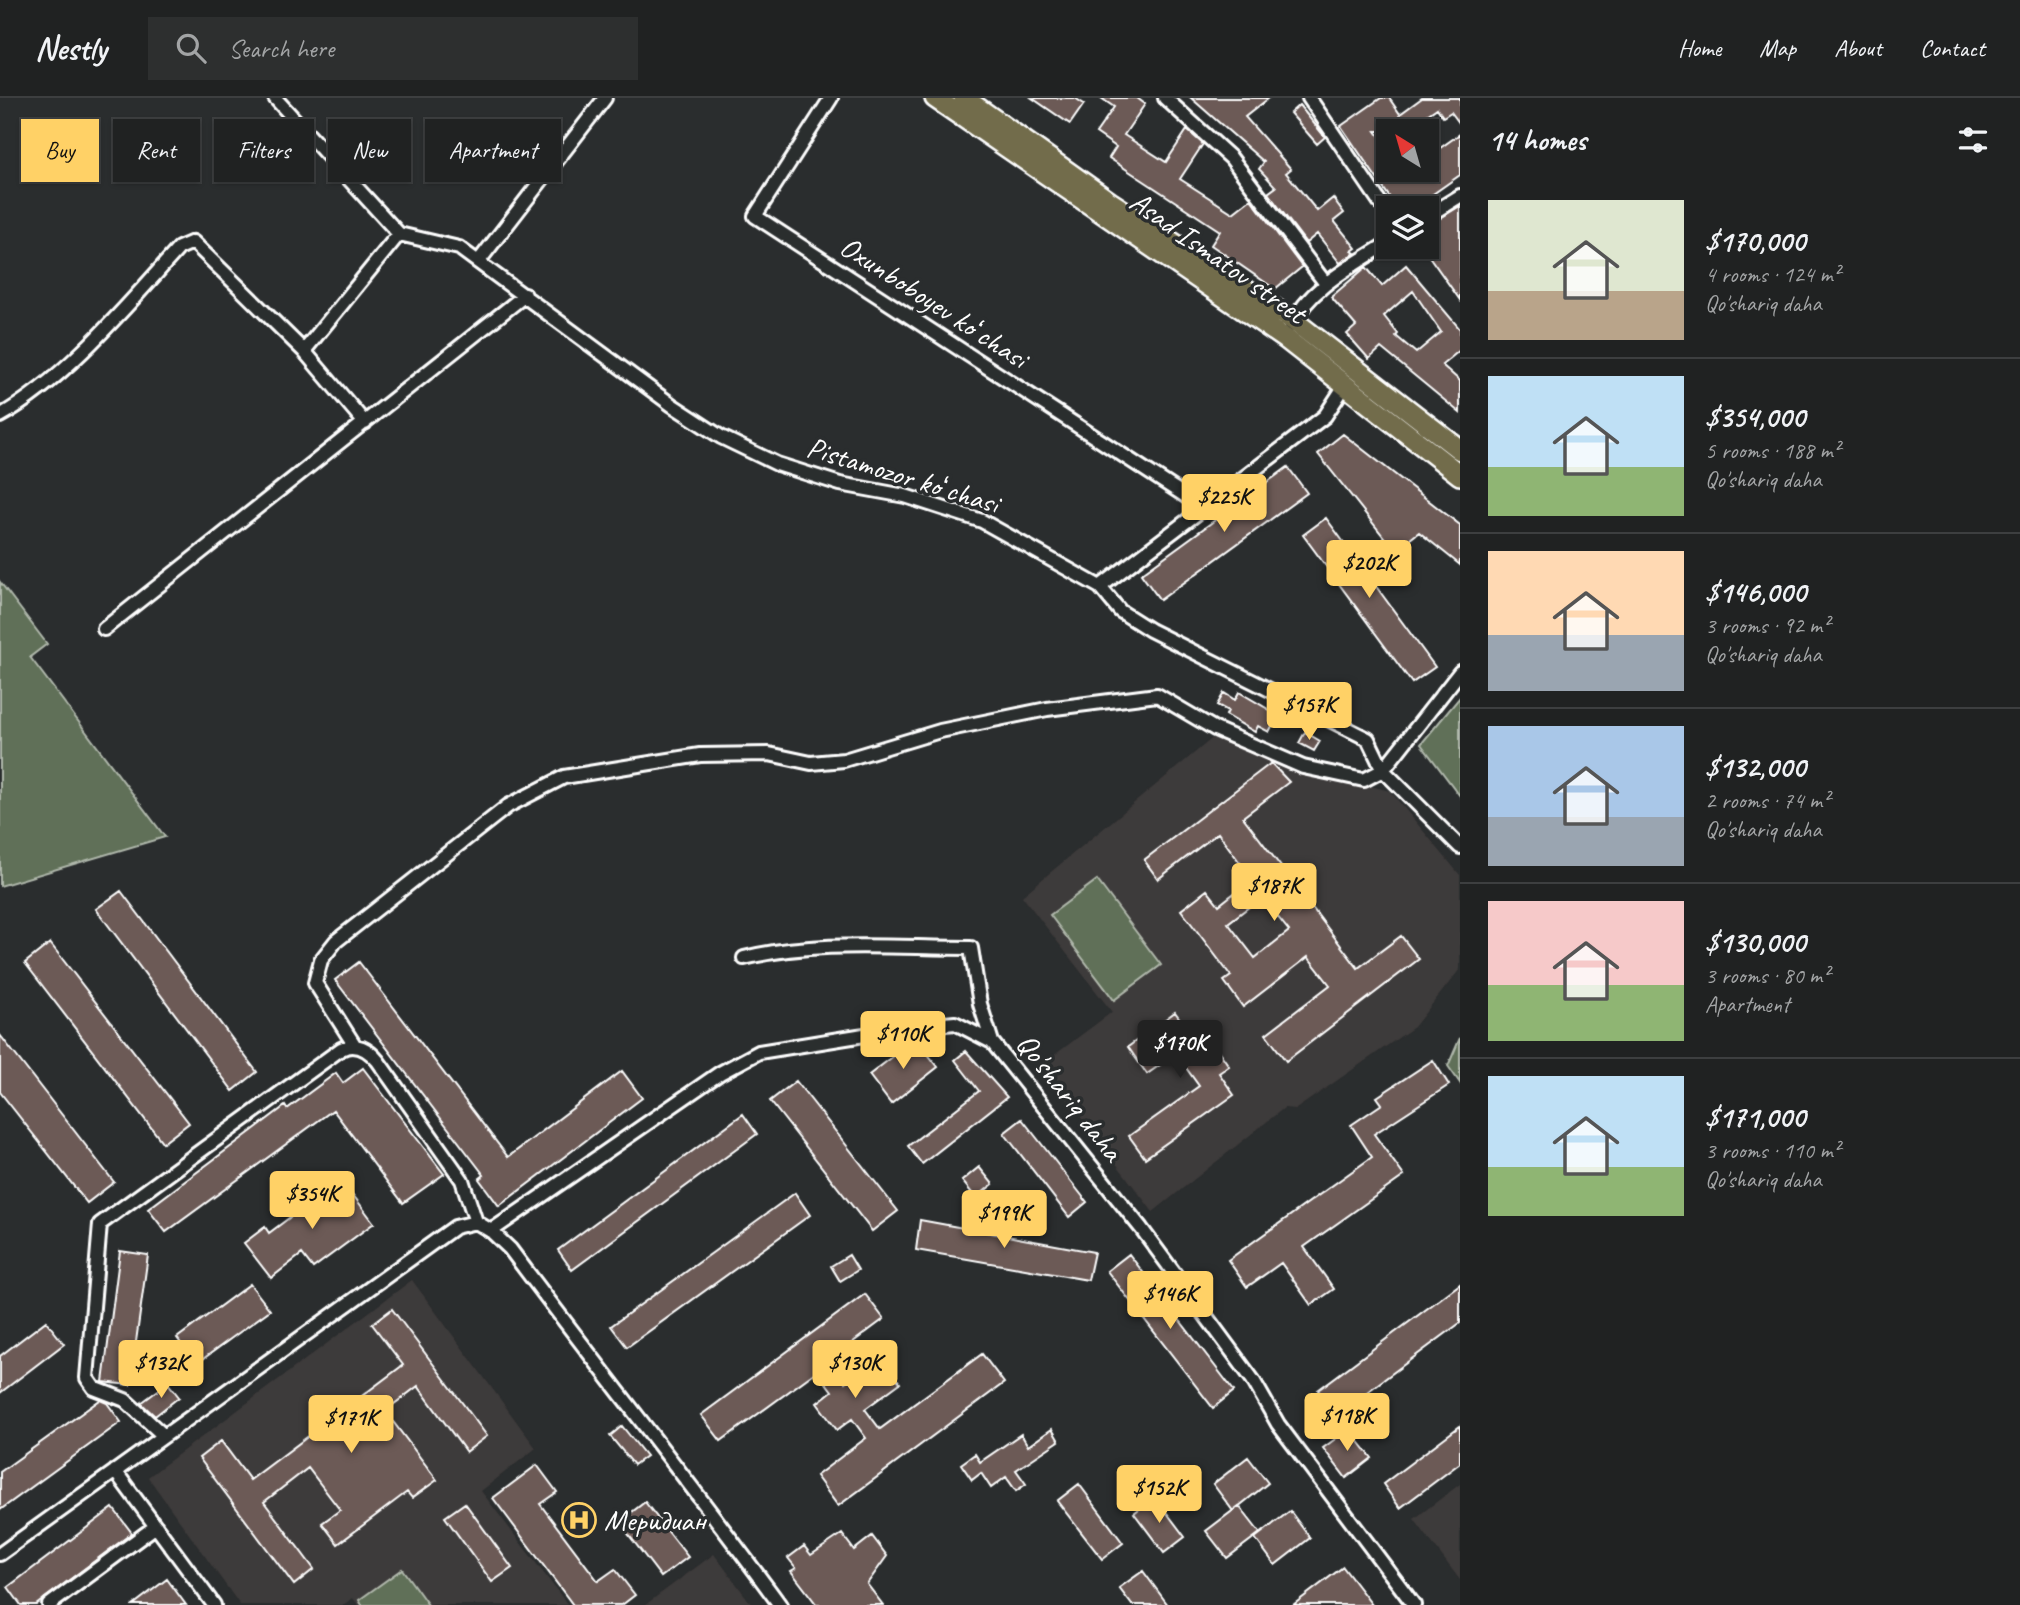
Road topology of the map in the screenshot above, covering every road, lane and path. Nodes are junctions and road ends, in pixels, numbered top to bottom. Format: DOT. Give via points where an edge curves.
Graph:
graph roads {
  1 [pos="275,98"];
  2 [pos="605,98"];
  3 [pos="831,98"];
  4 [pos="935,98"];
  5 [pos="964,98"];
  6 [pos="1165,98"];
  7 [pos="1310,98"];
  8 [pos="1376,196"];
  9 [pos="1460,196"];
  10 [pos="1439,210"];
  11 [pos="399,234"];
  12 [pos="1376,251"];
  13 [pos="479,261"];
  14 [pos="1326,284"];
  15 [pos="525,295"];
  16 [pos="1290,330"];
  17 [pos="304,351"];
  18 [pos="1346,384"];
  19 [pos="0,416"];
  20 [pos="365,423"];
  21 [pos="1460,450"];
  22 [pos="1460,475"];
  23 [pos="1204,508"];
  24 [pos="1100,587"];
  25 [pos="104,629"];
  26 [pos="1460,673"];
  27 [pos="1383,771"];
  28 [pos="1460,846"];
  29 [pos="744,958"];
  30 [pos="992,1042"];
  31 [pos="355,1046"];
  32 [pos="476,1222"];
  33 [pos="491,1231"];
  34 [pos="164,1436"];
  35 [pos="115,1471"];
  36 [pos="156,1526"];
  37 [pos="0,1553"];
  38 [pos="209,1603"];
  39 [pos="49,1605"];
  40 [pos="780,1605"];
  41 [pos="1414,1605"];
  1 -- 11 [label="street"];
  2 -- 13 [label="street"];
  3 -- 23 [label="street, Oxunboboyev koʻchasi" via="755,216"];
  4 -- 16 [label="main road, Asad Ismatov street"];
  5 -- 16 [label="main road, Asad Ismatov street"];
  6 -- 14 [label="street" via="1231,158"];
  7 -- 8 [label="street"];
  9 -- 10 [label="street"];
  11 -- 13 [label="street, Pistamozor koʻchasi" via="448,244"];
  11 -- 17 [label="street"];
  12 -- 14 [label="street"];
  13 -- 15 [label="street, Pistamozor koʻchasi"];
  14 -- 16 [label="street"];
  15 -- 20 [label="street"];
  15 -- 24 [label="street, Pistamozor koʻchasi" via="721,437 777,464 982,521"];
  16 -- 18 [label="main road, Asad Ismatov street"];
  16 -- 21 [label="main road, Asad Ismatov street"];
  17 -- 19 [label="street" via="189,242 178,248 99,334 32,395"];
  17 -- 20 [label="street"];
  18 -- 22 [label="main road, Asad Ismatov street"];
  18 -- 23 [label="street" via="1325,416"];
  20 -- 25 [label="street"];
  23 -- 24 [label="street"];
  24 -- 27 [label="street, Pistamozor koʻchasi" via="1120,611 1150,630 1368,739"];
  26 -- 27 [label="street"];
  27 -- 28 [label="street"];
  27 -- 31 [label="street" via="1364,780 1303,768 1215,729 1157,695 1047,709 940,731 845,760 811,763 769,754 700,755 564,776 508,806 336,941 321,960 315,984"];
  29 -- 30 [label="street" via="780,949 819,947 971,947 979,1004"];
  30 -- 33 [label="street, Qo'shariq daha" via="955,1023 760,1052 720,1073"];
  30 -- 41 [label="street, Qo'shariq daha" via="1141,1228 1253,1380 1278,1424"];
  31 -- 32 [label="street" via="370,1051 379,1061 463,1180"];
  31 -- 34 [label="street" via="341,1049 100,1224 87,1378 94,1388 125,1400"];
  32 -- 33 [label="street"];
  32 -- 34 [label="street" via="455,1227"];
  33 -- 40 [label="street" via="510,1249 662,1445"];
  34 -- 35 [label="street"];
  35 -- 36 [label="street"];
  35 -- 37 [label="street"];
  36 -- 38 [label="street"];
  36 -- 39 [label="street"];
}
